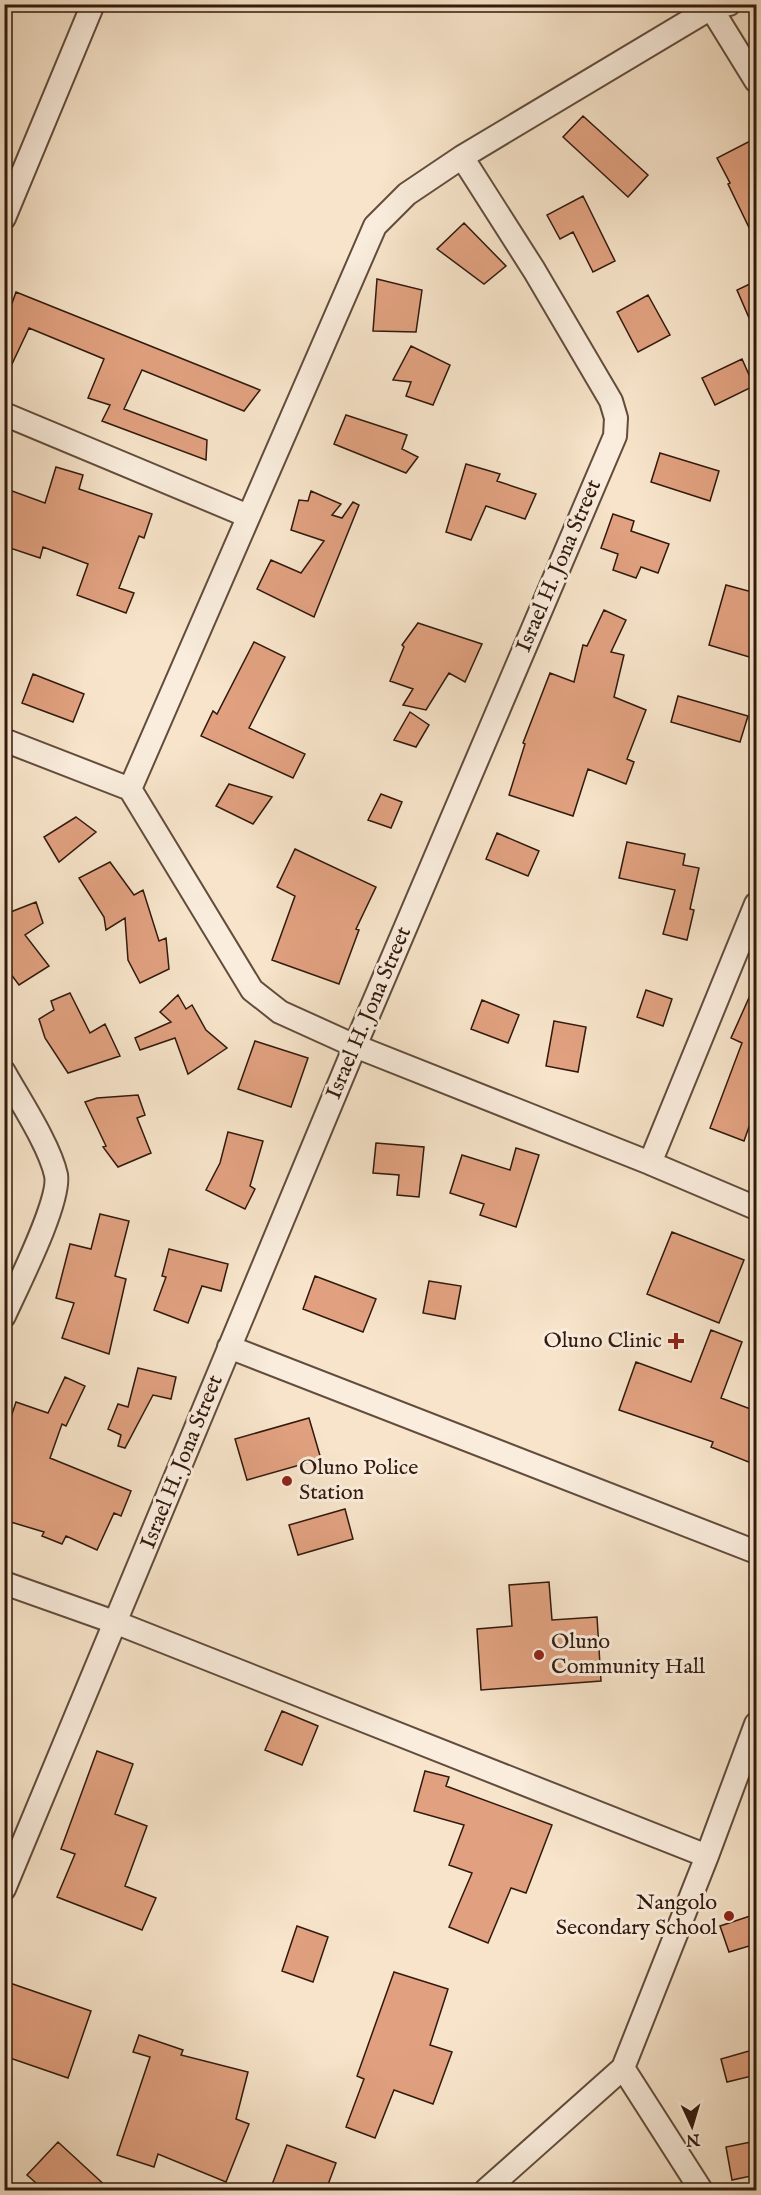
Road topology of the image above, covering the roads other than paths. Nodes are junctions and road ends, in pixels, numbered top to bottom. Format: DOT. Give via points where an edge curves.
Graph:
graph roads {
  1 [pos="93,4"];
  2 [pos="720,6"];
  3 [pos="756,81"];
  4 [pos="462,157"];
  5 [pos="4,219"];
  6 [pos="4,414"];
  7 [pos="248,516"];
  8 [pos="4,740"];
  9 [pos="130,789"];
  10 [pos="756,904"];
  11 [pos="355,1046"];
  12 [pos="4,1072"];
  13 [pos="650,1163"];
  14 [pos="756,1208"];
  15 [pos="4,1316"];
  16 [pos="229,1347"];
  17 [pos="756,1552"];
  18 [pos="4,1583"];
  19 [pos="117,1623"];
  20 [pos="756,1724"];
  21 [pos="707,1856"];
  22 [pos="4,1889"];
  23 [pos="623,2068"];
  24 [pos="486,2190"];
  25 [pos="701,2190"];
  1 -- 5 [label="street"];
  2 -- 3 [label="street"];
  2 -- 4 [label="street"];
  4 -- 7 [label="street" via="407,194 375,226"];
  4 -- 11 [label="street, Israel H. Jona Street" via="611,400 615,436"];
  6 -- 7 [label="street"];
  7 -- 9 [label="street"];
  8 -- 9 [label="street"];
  9 -- 11 [label="street" via="252,990 280,1012"];
  10 -- 13 [label="street"];
  11 -- 13 [label="street"];
  11 -- 16 [label="street, Israel H. Jona Street"];
  12 -- 15 [label="street" via="47,1150 56,1176 55,1200"];
  13 -- 14 [label="street"];
  16 -- 17 [label="street"];
  16 -- 19 [label="street, Israel H. Jona Street"];
  18 -- 19 [label="street"];
  19 -- 21 [label="street"];
  19 -- 22 [label="street, Israel H. Jona Street"];
  20 -- 21 [label="street"];
  21 -- 23 [label="street"];
  23 -- 24 [label="street"];
  23 -- 25 [label="street"];
}
